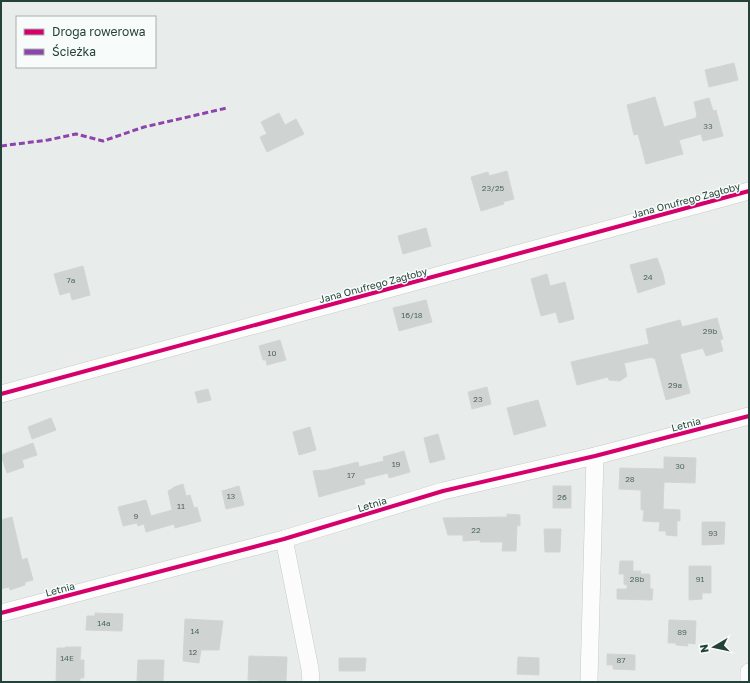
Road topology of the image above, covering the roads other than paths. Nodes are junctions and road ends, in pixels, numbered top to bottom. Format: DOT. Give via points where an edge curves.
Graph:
graph roads {
  1 [pos="749,191"];
  2 [pos="1,394"];
  3 [pos="749,416"];
  4 [pos="595,456"];
  5 [pos="284,539"];
  6 [pos="1,613"];
  7 [pos="749,672"];
  8 [pos="589,680"];
  9 [pos="311,682"];
  10 [pos="748,682"];
  1 -- 2 [label="street, Jana Onufrego Zagłoby"];
  3 -- 4 [label="street, Letnia"];
  4 -- 5 [label="street, Letnia" via="443,491"];
  4 -- 8 [label="street"];
  5 -- 6 [label="street, Letnia"];
  5 -- 9 [label="street"];
  7 -- 10 [label="street"];
}
